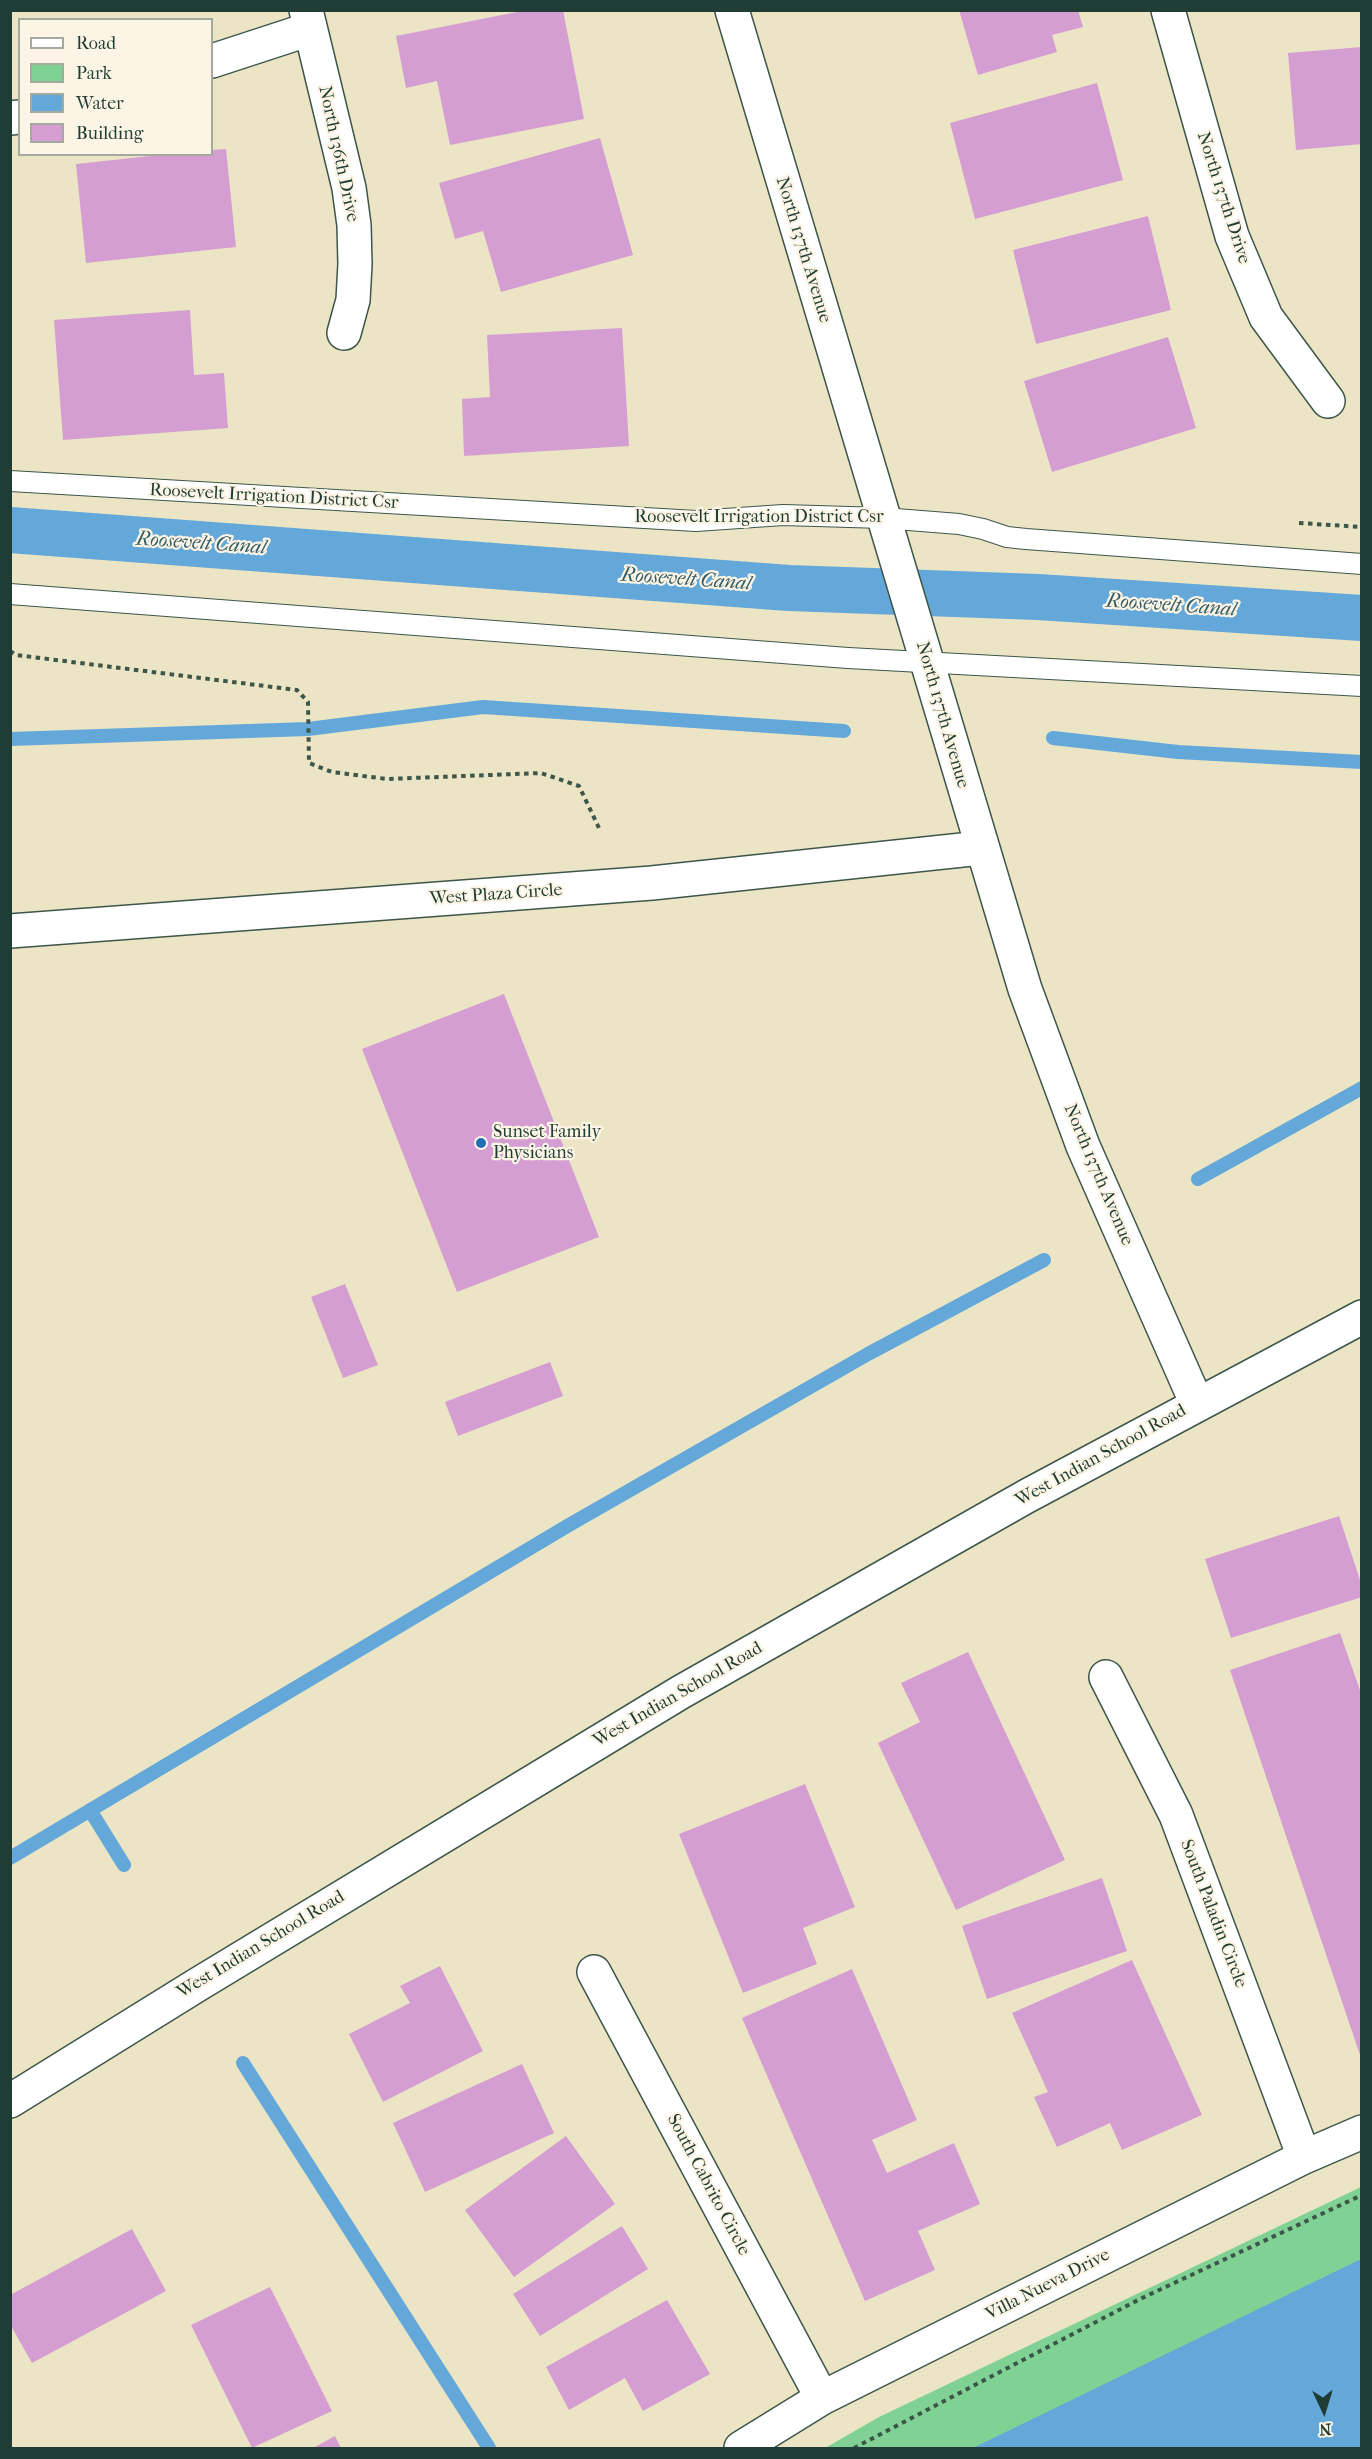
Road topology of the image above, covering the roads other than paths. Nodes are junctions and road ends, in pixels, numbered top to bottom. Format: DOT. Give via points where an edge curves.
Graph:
graph roads {
  1 [pos="732,10"];
  2 [pos="1168,10"];
  3 [pos="308,20"];
  4 [pos="213,61"];
  5 [pos="344,333"];
  6 [pos="1328,401"];
  7 [pos="10,481"];
  8 [pos="886,528"];
  9 [pos="1362,564"];
  10 [pos="10,594"];
  11 [pos="927,662"];
  12 [pos="1362,686"];
  13 [pos="981,848"];
  14 [pos="10,931"];
  15 [pos="1362,1317"];
  16 [pos="1197,1404"];
  17 [pos="1106,1677"];
  18 [pos="594,1972"];
  19 [pos="10,2101"];
  20 [pos="1362,2132"];
  21 [pos="1304,2157"];
  22 [pos="822,2398"];
  23 [pos="741,2448"];
  1 -- 8 [label="street, North 137th Avenue"];
  2 -- 6 [label="street, North 137th Drive" via="1232,236 1266,317"];
  3 -- 4 [label="street"];
  3 -- 5 [label="street, North 136th Drive" via="349,188 354,225 353,300"];
  7 -- 8 [label="lane, Roosevelt Irrigation District Csr" via="696,521 783,515"];
  8 -- 9 [label="lane, Roosevelt Irrigation District Csr" via="959,524 1026,539"];
  8 -- 11 [label="street, North 137th Avenue"];
  10 -- 11 [label="lane"];
  11 -- 12 [label="lane"];
  11 -- 13 [label="street, North 137th Avenue"];
  13 -- 14 [label="street, West Plaza Circle" via="652,883"];
  13 -- 16 [label="street, North 137th Avenue" via="1025,989 1083,1146"];
  15 -- 16 [label="street, West Indian School Road"];
  16 -- 19 [label="street, West Indian School Road" via="681,1692"];
  17 -- 21 [label="street, South Paladin Circle" via="1176,1815"];
  18 -- 22 [label="street, South Cabrito Circle"];
  20 -- 21 [label="street, Villa Nueva Drive"];
  21 -- 22 [label="street, Villa Nueva Drive"];
  22 -- 23 [label="street, Villa Nueva Drive"];
}
